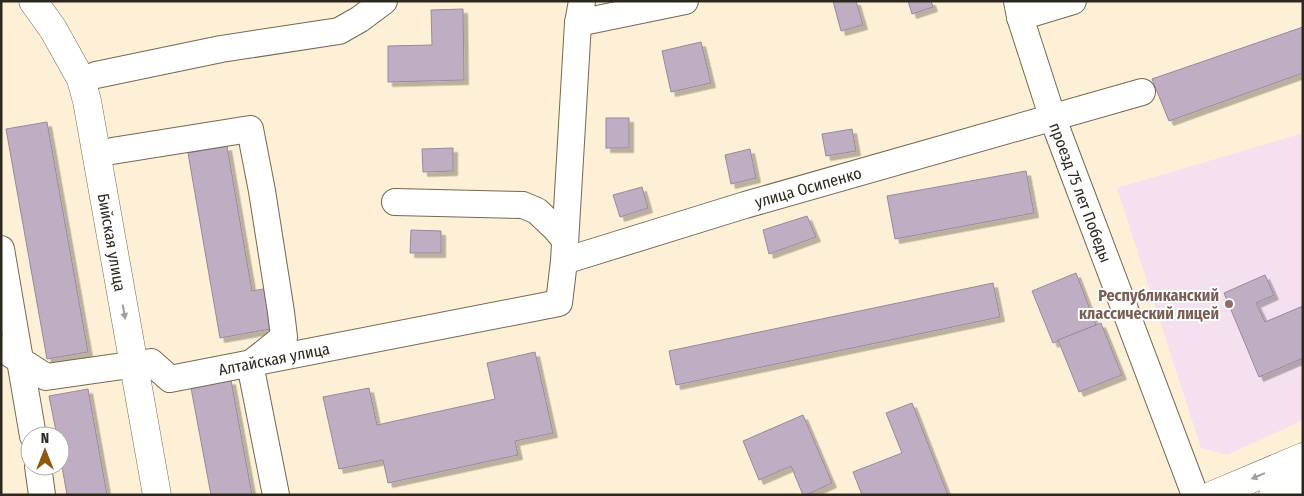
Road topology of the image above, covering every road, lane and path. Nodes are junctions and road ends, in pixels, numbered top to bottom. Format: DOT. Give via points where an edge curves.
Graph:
graph roads {
  1 [pos="33,1"];
  2 [pos="52,1"];
  3 [pos="384,1"];
  4 [pos="685,1"];
  5 [pos="1073,1"];
  6 [pos="1018,9"];
  7 [pos="580,12"];
  8 [pos="96,75"];
  9 [pos="1142,92"];
  10 [pos="1053,118"];
  11 [pos="112,151"];
  12 [pos="395,202"];
  13 [pos="1,249"];
  14 [pos="564,250"];
  15 [pos="10,354"];
  16 [pos="142,363"];
  17 [pos="250,364"];
  18 [pos="29,426"];
  19 [pos="1303,457"];
  20 [pos="39,476"];
  21 [pos="1303,482"];
  22 [pos="42,495"];
  23 [pos="157,495"];
  24 [pos="175,495"];
  25 [pos="276,495"];
  26 [pos="1195,495"];
  27 [pos="1213,495"];
  28 [pos="1273,495"];
  1 -- 16 [label="main road, Бийская улица, one-way" via="81,79"];
  2 -- 8 [label="main road, Бийская улица" via="83,46"];
  3 -- 8 [label="street" via="339,31 221,48"];
  4 -- 7 [label="street"];
  5 -- 6 [label="street"];
  6 -- 10 [label="street, проезд 75 лет Победы"];
  7 -- 14 [label="street"];
  8 -- 11 [label="main road, Бийская улица"];
  9 -- 10 [label="street, улица Осипенко"];
  10 -- 14 [label="street, улица Осипенко" via="744,205"];
  10 -- 26 [label="street, проезд 75 лет Победы"];
  11 -- 16 [label="main road, Бийская улица"];
  11 -- 17 [label="street" via="250,129 284,337"];
  12 -- 14 [label="street" via="523,205 537,211 555,228"];
  13 -- 15 [label="street"];
  14 -- 17 [label="street, Алтайская улица" via="559,303"];
  15 -- 16 [label="street" via="46,376"];
  15 -- 18 [label="street"];
  16 -- 17 [label="street, Алтайская улица" via="170,379"];
  16 -- 23 [label="main road, Бийская улица"];
  16 -- 24 [label="main road, Бийская улица"];
  17 -- 25 [label="street"];
  19 -- 27 [label="main road, one-way"];
  20 -- 22 [label="street"];
  21 -- 28 [label="main road"];
}
